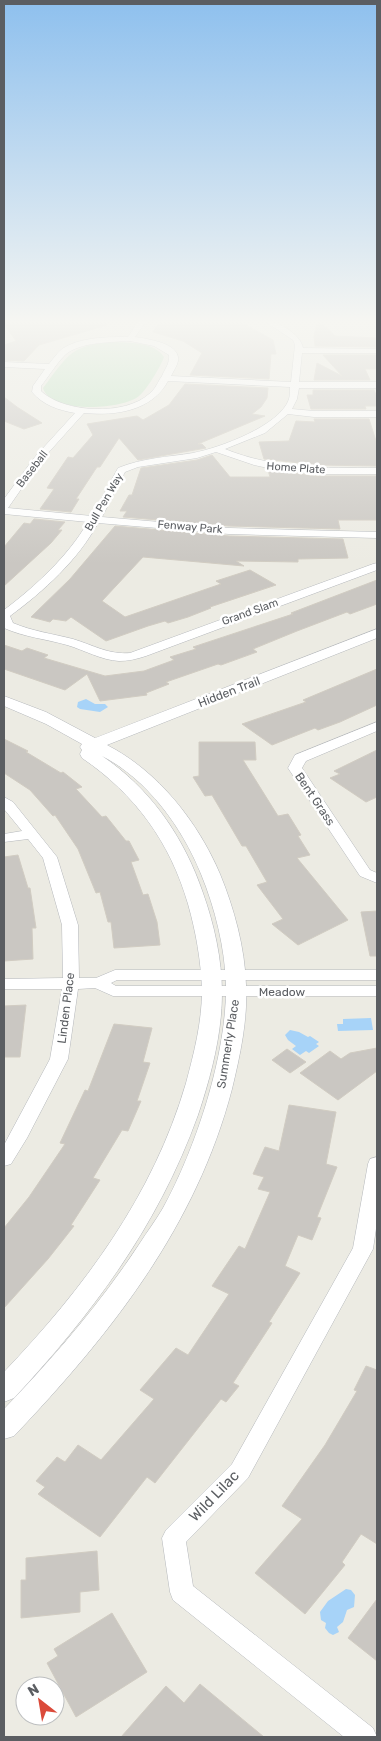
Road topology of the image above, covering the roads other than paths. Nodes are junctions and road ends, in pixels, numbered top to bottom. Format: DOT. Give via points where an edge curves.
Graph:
graph roads {
  1 [pos="45,401"];
  2 [pos="143,401"];
  3 [pos="292,401"];
  4 [pos="82,410"];
  5 [pos="286,411"];
  6 [pos="377,414"];
  7 [pos="217,449"];
  8 [pos="377,471"];
  9 [pos="4,506"];
  10 [pos="4,511"];
  11 [pos="95,519"];
  12 [pos="377,535"];
  13 [pos="377,566"];
  14 [pos="4,616"];
  15 [pos="377,633"];
  16 [pos="377,644"];
  17 [pos="122,657"];
  18 [pos="4,702"];
  19 [pos="4,713"];
  20 [pos="377,726"];
  21 [pos="94,751"];
  22 [pos="4,802"];
  23 [pos="32,834"];
  24 [pos="4,838"];
  25 [pos="377,878"];
  26 [pos="377,975"];
  27 [pos="71,983"];
  28 [pos="211,983"];
  29 [pos="235,983"];
  30 [pos="4,984"];
  31 [pos="377,991"];
  32 [pos="11,1137"];
  33 [pos="4,1159"];
  34 [pos="377,1164"];
  35 [pos="4,1390"];
  36 [pos="4,1428"];
  37 [pos="364,1737"];
  1 -- 4 [label="street"];
  2 -- 4 [label="street" via="116,409"];
  3 -- 5 [label="street, Bull Pen Way"];
  4 -- 9 [label="street, Baseball" via="37,460"];
  5 -- 6 [label="street"];
  5 -- 7 [label="street, Bull Pen Way" via="262,431"];
  7 -- 8 [label="street, Home Plate" via="272,468"];
  7 -- 11 [label="street, Bull Pen Way" via="175,460 127,466 121,470"];
  10 -- 11 [label="street, Fenway Park"];
  11 -- 12 [label="street, Fenway Park" via="229,530"];
  11 -- 14 [label="street, Bull Pen Way" via="72,553"];
  13 -- 17 [label="street, Grand Slam" via="139,655"];
  14 -- 17 [label="street, Bull Pen Way" via="8,625 22,632"];
  15 -- 21 [label="street, Hidden Trail"];
  16 -- 21 [label="street, Hidden Trail"];
  18 -- 21 [label="street, Summerly Place" via="46,718"];
  19 -- 21 [label="street, Summerly Place"];
  20 -- 25 [label="street, Bent Grass" via="300,758 295,768 365,873"];
  21 -- 28 [label="street, Summerly Place" via="142,800 175,847 191,880 199,909"];
  21 -- 29 [label="street, Summerly Place" via="124,762 160,794 200,851 225,912"];
  22 -- 23 [label="street, Linden Place"];
  23 -- 24 [label="street"];
  23 -- 27 [label="street, Linden Place" via="50,857 70,925"];
  26 -- 29 [label="street, Meadow"];
  27 -- 28 [label="street, Meadow" via="98,983 113,991"];
  27 -- 30 [label="street, Meadow"];
  27 -- 32 [label="street, Linden Place" via="59,1059"];
  28 -- 29 [label="street, Meadow"];
  28 -- 35 [label="street, Summerly Place" via="201,1070 180,1136 157,1188 135,1228 87,1295 38,1355"];
  29 -- 31 [label="street, Meadow"];
  29 -- 36 [label="street, Summerly Place" via="231,1033 220,1095 205,1143 173,1212 98,1325"];
  32 -- 33 [label="street, Linden Place"];
  34 -- 37 [label="street, Wild Lilac" via="363,1249 240,1471 174,1538 182,1592"];
}
